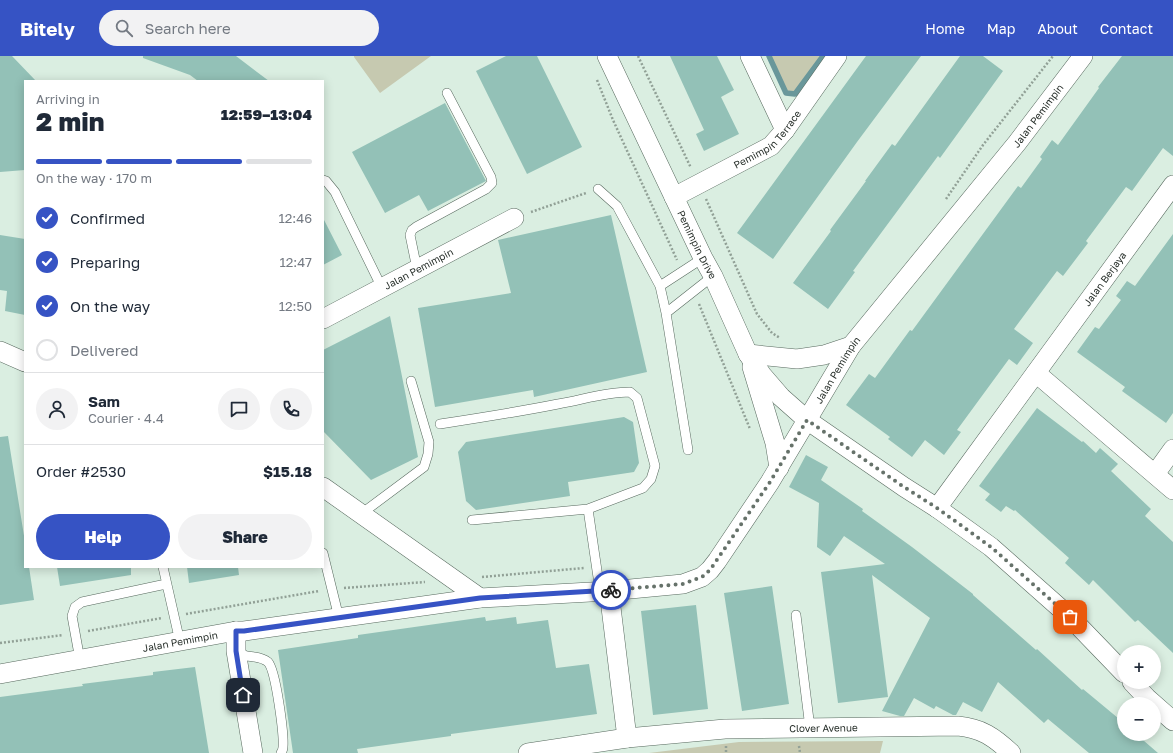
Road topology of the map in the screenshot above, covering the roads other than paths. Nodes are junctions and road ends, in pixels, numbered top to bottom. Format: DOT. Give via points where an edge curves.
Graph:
graph roads {
  1 [pos="607,56"];
  2 [pos="750,56"];
  3 [pos="837,56"];
  4 [pos="1083,56"];
  5 [pos="447,93"];
  6 [pos="785,130"];
  7 [pos="324,180"];
  8 [pos="1173,185"];
  9 [pos="598,189"];
  10 [pos="674,197"];
  11 [pos="514,218"];
  12 [pos="703,258"];
  13 [pos="417,269"];
  14 [pos="713,276"];
  15 [pos="660,286"];
  16 [pos="382,288"];
  17 [pos="666,313"];
  18 [pos="324,318"];
  19 [pos="851,346"];
  20 [pos="0,351"];
  21 [pos="748,354"];
  22 [pos="24,362"];
  23 [pos="1036,373"];
  24 [pos="412,380"];
  25 [pos="807,420"];
  26 [pos="440,424"];
  27 [pos="1173,449"];
  28 [pos="688,450"];
  29 [pos="779,468"];
  30 [pos="1155,474"];
  31 [pos="324,488"];
  32 [pos="1173,490"];
  33 [pos="937,508"];
  34 [pos="588,509"];
  35 [pos="361,514"];
  36 [pos="472,520"];
  37 [pos="324,557"];
  38 [pos="163,568"];
  39 [pos="166,584"];
  40 [pos="605,591"];
  41 [pos="480,598"];
  42 [pos="796,615"];
  43 [pos="339,618"];
  44 [pos="236,631"];
  45 [pos="180,642"];
  46 [pos="236,651"];
  47 [pos="80,660"];
  48 [pos="1117,667"];
  49 [pos="0,674"];
  50 [pos="1139,689"];
  51 [pos="1173,721"];
  52 [pos="810,728"];
  53 [pos="627,738"];
  54 [pos="253,753"];
  55 [pos="281,753"];
  56 [pos="528,753"];
  57 [pos="1011,753"];
  1 -- 10 [label="street, Pemimpin Drive"];
  2 -- 6 [label="street"];
  3 -- 6 [label="street, Pemimpin Terrace"];
  4 -- 19 [label="street, Jalan Pemimpin" via="1017,143"];
  5 -- 13 [label="lane" via="492,183 486,189 412,230 410,235"];
  6 -- 10 [label="street, Pemimpin Terrace" via="771,146"];
  7 -- 16 [label="lane" via="335,192"];
  8 -- 23 [label="street, Jalan Berjaya"];
  9 -- 15 [label="lane" via="617,206"];
  10 -- 12 [label="street, Pemimpin Drive"];
  11 -- 13 [label="street, Jalan Pemimpin"];
  12 -- 14 [label="street, Pemimpin Drive"];
  12 -- 15 [label="lane"];
  13 -- 16 [label="street, Jalan Pemimpin"];
  14 -- 17 [label="lane"];
  14 -- 21 [label="street, Pemimpin Drive"];
  15 -- 17 [label="lane"];
  16 -- 18 [label="street, Jalan Pemimpin"];
  17 -- 28 [label="lane"];
  19 -- 21 [label="street" via="824,355 797,359"];
  19 -- 25 [label="street, Jalan Pemimpin"];
  20 -- 22 [label="street"];
  21 -- 25 [label="street, Pemimpin Drive" via="781,397"];
  21 -- 29 [label="street"];
  23 -- 30 [label="street"];
  23 -- 33 [label="street, Jalan Berjaya"];
  24 -- 35 [label="lane" via="430,442 424,467"];
  25 -- 29 [label="street, Jalan Pemimpin"];
  25 -- 33 [label="street, Pemimpin Drive"];
  26 -- 34 [label="lane" via="603,394 630,392 637,398 655,466 651,480 643,488"];
  27 -- 30 [label="street"];
  29 -- 40 [label="street, Jalan Pemimpin" via="717,561 702,577 683,584"];
  30 -- 32 [label="street"];
  31 -- 35 [label="street"];
  33 -- 48 [label="street, Pemimpin Drive" via="991,547 1070,617"];
  34 -- 36 [label="lane"];
  34 -- 40 [label="lane" via="596,567"];
  35 -- 41 [label="street"];
  37 -- 43 [label="lane"];
  38 -- 39 [label="lane"];
  39 -- 45 [label="lane"];
  39 -- 47 [label="lane" via="82,602 75,607 72,616"];
  40 -- 41 [label="street, Jalan Pemimpin"];
  40 -- 53 [label="street"];
  41 -- 43 [label="street, Jalan Pemimpin"];
  42 -- 52 [label="lane"];
  43 -- 44 [label="street, Jalan Pemimpin"];
  44 -- 45 [label="street, Jalan Pemimpin"];
  44 -- 46 [label="street"];
  45 -- 47 [label="street, Jalan Pemimpin"];
  46 -- 54 [label="street"];
  46 -- 55 [label="lane" via="260,658 271,666 275,678 282,734"];
  47 -- 49 [label="street, Jalan Pemimpin"];
  50 -- 51 [label="street"];
  52 -- 53 [label="street, Clover Avenue" via="725,729"];
  52 -- 57 [label="street, Clover Avenue" via="968,727 986,733"];
  53 -- 56 [label="street, Clover Avenue"];
}
